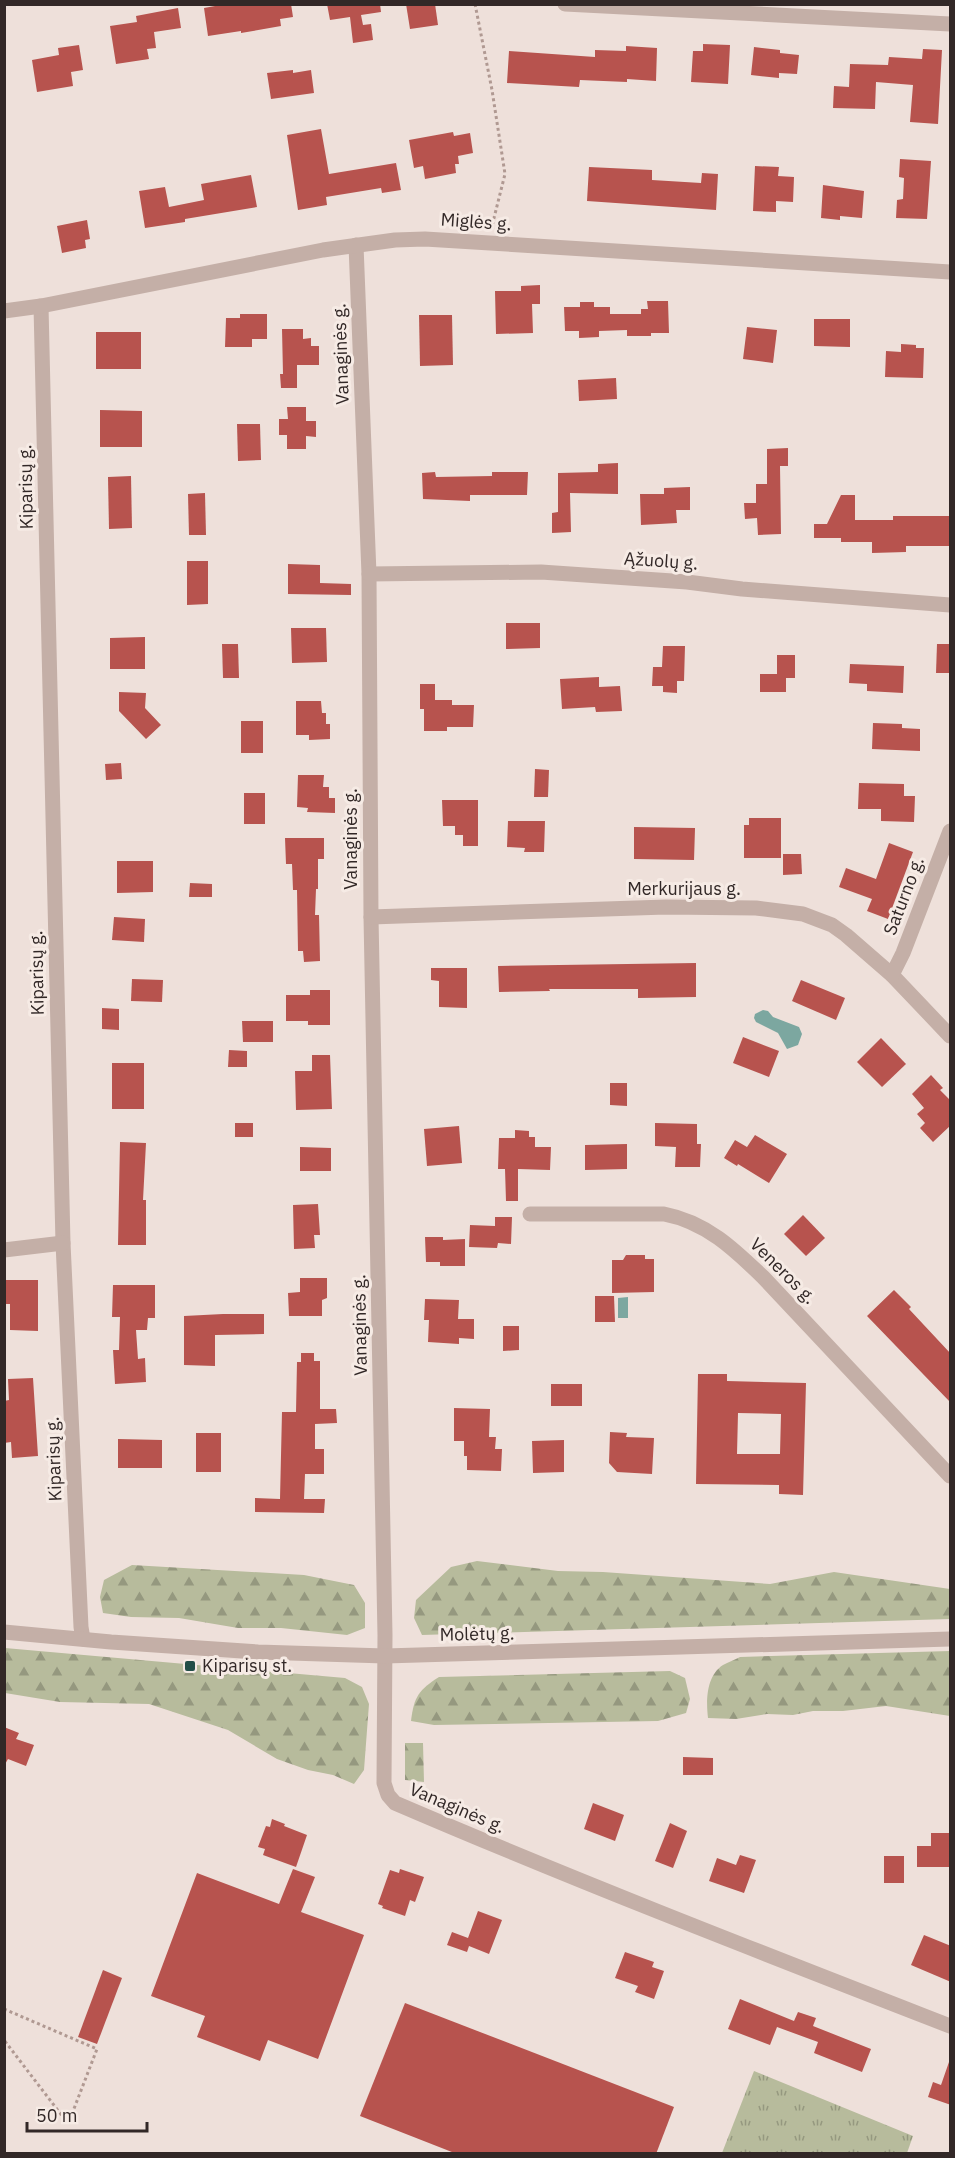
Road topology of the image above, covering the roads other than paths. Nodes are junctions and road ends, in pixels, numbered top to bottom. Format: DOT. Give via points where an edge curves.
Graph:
graph roads {
  1 [pos="565,4"];
  2 [pos="951,24"];
  3 [pos="356,245"];
  4 [pos="951,272"];
  5 [pos="41,306"];
  6 [pos="4,311"];
  7 [pos="369,574"];
  8 [pos="951,605"];
  9 [pos="951,831"];
  10 [pos="371,917"];
  11 [pos="892,975"];
  12 [pos="951,1036"];
  13 [pos="530,1214"];
  14 [pos="63,1243"];
  15 [pos="4,1250"];
  16 [pos="951,1476"];
  17 [pos="4,1632"];
  18 [pos="83,1639"];
  19 [pos="951,1639"];
  20 [pos="385,1656"];
  21 [pos="951,2026"];
  1 -- 2 [label="street"];
  3 -- 4 [label="street, Miglės g." via="425,239"];
  3 -- 5 [label="street, Miglės g."];
  3 -- 7 [label="street, Vanaginės g."];
  5 -- 6 [label="street, Miglės g."];
  5 -- 14 [label="street, Kiparisų g."];
  7 -- 8 [label="street, Ąžuolų g." via="541,572"];
  7 -- 10 [label="street, Vanaginės g."];
  9 -- 11 [label="street, Saturno g."];
  10 -- 11 [label="street, Merkurijaus g." via="666,907 787,911 832,925"];
  10 -- 20 [label="street, Vanaginės g."];
  11 -- 12 [label="street, Merkurijaus g."];
  13 -- 16 [label="street, Veneros g." via="664,1214 709,1230 763,1277"];
  14 -- 15 [label="street"];
  14 -- 18 [label="street, Kiparisų g."];
  17 -- 18 [label="street, Molėtų g."];
  18 -- 20 [label="street, Molėtų g." via="258,1652"];
  19 -- 20 [label="street, Molėtų g."];
  20 -- 21 [label="street, Vanaginės g." via="384,1783 395,1803 673,1918"];
}
